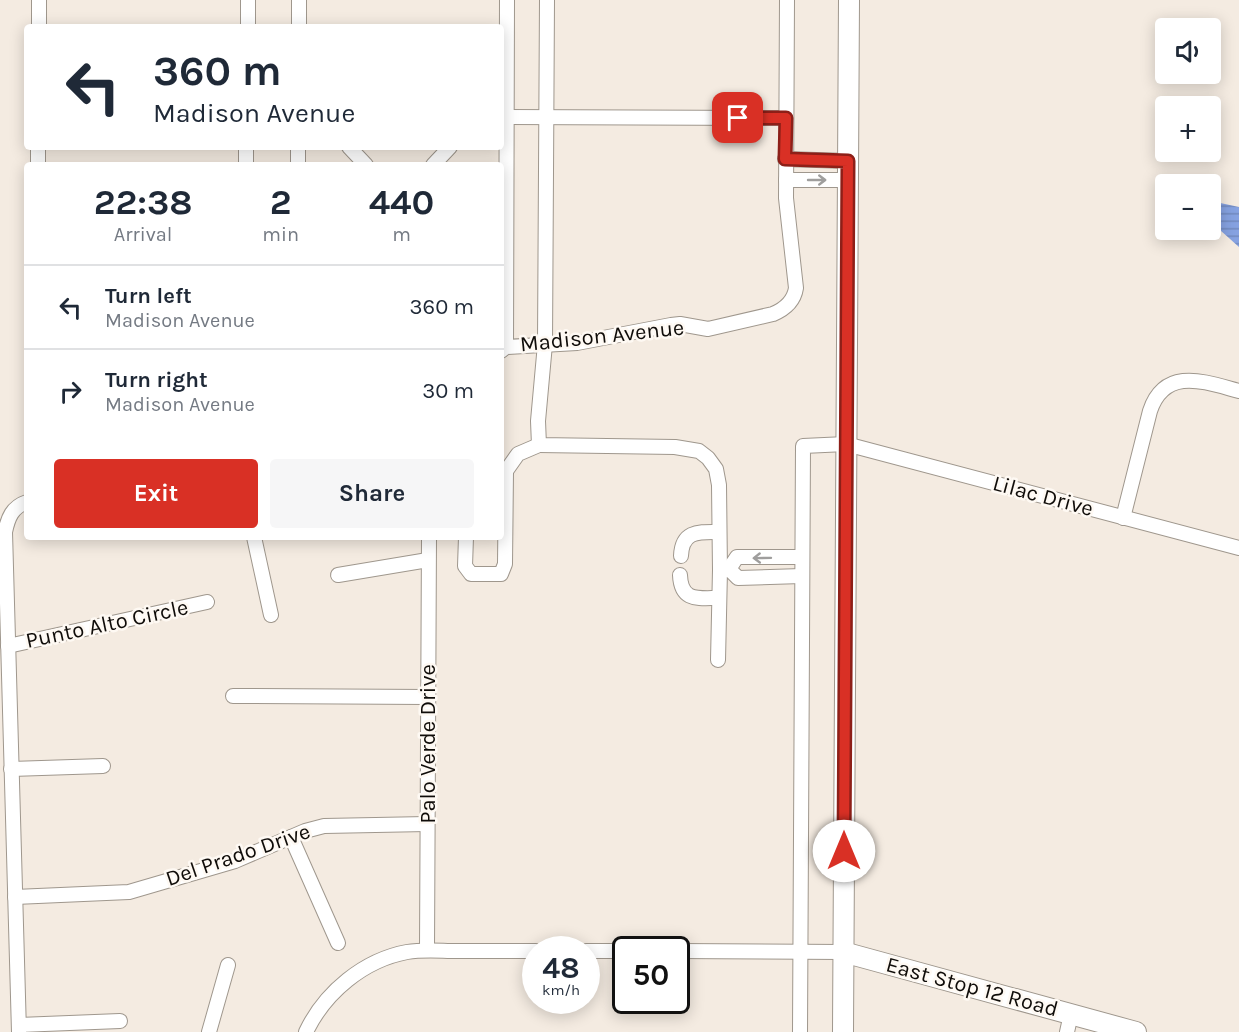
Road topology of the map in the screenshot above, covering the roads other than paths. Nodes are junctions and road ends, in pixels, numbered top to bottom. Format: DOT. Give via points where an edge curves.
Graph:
graph roads {
  1 [pos="39,0"];
  2 [pos="248,0"];
  3 [pos="299,0"];
  4 [pos="507,0"];
  5 [pos="548,0"];
  6 [pos="787,0"];
  7 [pos="849,0"];
  8 [pos="39,24"];
  9 [pos="248,24"];
  10 [pos="299,24"];
  11 [pos="504,88"];
  12 [pos="504,117"];
  13 [pos="547,118"];
  14 [pos="786,118"];
  15 [pos="352,150"];
  16 [pos="447,150"];
  17 [pos="785,159"];
  18 [pos="363,162"];
  19 [pos="437,162"];
  20 [pos="848,171"];
  21 [pos="786,180"];
  22 [pos="544,344"];
  23 [pos="504,349"];
  24 [pos="1239,391"];
  25 [pos="846,444"];
  26 [pos="539,445"];
  27 [pos="504,485"];
  28 [pos="24,503"];
  29 [pos="1123,518"];
  30 [pos="719,532"];
  31 [pos="255,540"];
  32 [pos="429,540"];
  33 [pos="466,540"];
  34 [pos="1239,548"];
  35 [pos="681,556"];
  36 [pos="802,557"];
  37 [pos="428,560"];
  38 [pos="725,570"];
  39 [pos="338,575"];
  40 [pos="680,575"];
  41 [pos="802,576"];
  42 [pos="719,598"];
  43 [pos="207,602"];
  44 [pos="271,615"];
  45 [pos="8,646"];
  46 [pos="718,660"];
  47 [pos="233,696"];
  48 [pos="428,697"];
  49 [pos="103,766"];
  50 [pos="11,769"];
  51 [pos="427,824"];
  52 [pos="291,837"];
  53 [pos="15,897"];
  54 [pos="338,943"];
  55 [pos="427,950"];
  56 [pos="522,951"];
  57 [pos="690,951"];
  58 [pos="800,952"];
  59 [pos="843,952"];
  60 [pos="228,965"];
  61 [pos="120,1021"];
  62 [pos="1069,1023"];
  63 [pos="19,1028"];
  64 [pos="1114,1029"];
  65 [pos="209,1032"];
  66 [pos="306,1032"];
  67 [pos="800,1032"];
  68 [pos="843,1032"];
  69 [pos="1136,1032"];
  1 -- 8 [label="street"];
  2 -- 9 [label="street"];
  3 -- 10 [label="street"];
  4 -- 11 [label="street"];
  5 -- 13 [label="street"];
  6 -- 14 [label="street, Madison Avenue"];
  7 -- 20 [label="main road"];
  12 -- 13 [label="street"];
  13 -- 14 [label="street"];
  13 -- 22 [label="street"];
  14 -- 17 [label="street, Madison Avenue"];
  15 -- 18 [label="street"];
  16 -- 19 [label="street"];
  17 -- 20 [label="street"];
  17 -- 21 [label="street, Madison Avenue"];
  21 -- 20 [label="street, one-way"];
  20 -- 25 [label="main road"];
  21 -- 22 [label="street, Madison Avenue" via="796,288 793,298 779,312 708,329 680,324 577,343"];
  22 -- 23 [label="street, Madison Avenue"];
  22 -- 26 [label="street"];
  24 -- 29 [label="street" via="1189,379 1162,391 1150,411"];
  25 -- 29 [label="street, Lilac Drive"];
  25 -- 36 [label="street, Lilac Drive" via="803,446"];
  25 -- 59 [label="main road"];
  26 -- 27 [label="street" via="518,454 507,471"];
  26 -- 30 [label="street" via="675,447 699,451 716,469"];
  27 -- 33 [label="street" via="505,564 501,574 471,574 465,566"];
  28 -- 45 [label="street" via="12,512 5,532"];
  29 -- 34 [label="street, Lilac Drive"];
  30 -- 35 [label="street" via="697,532 687,537 681,544"];
  30 -- 38 [label="street"];
  31 -- 44 [label="street"];
  32 -- 37 [label="street, Palo Verde Drive"];
  36 -- 38 [label="street, one-way" via="737,557"];
  36 -- 41 [label="street"];
  37 -- 39 [label="street"];
  37 -- 48 [label="street, Palo Verde Drive"];
  38 -- 41 [label="street" via="738,578"];
  38 -- 42 [label="street"];
  40 -- 42 [label="street" via="682,590 688,596"];
  41 -- 58 [label="street"];
  42 -- 46 [label="street"];
  43 -- 45 [label="street, Punto Alto Circle"];
  45 -- 50 [label="street"];
  47 -- 48 [label="street"];
  48 -- 51 [label="street, Palo Verde Drive"];
  49 -- 50 [label="street"];
  50 -- 53 [label="street"];
  51 -- 52 [label="street, Del Prado Drive" via="332,825"];
  51 -- 55 [label="street, Palo Verde Drive"];
  52 -- 53 [label="street, Del Prado Drive" via="235,861 129,892"];
  52 -- 54 [label="street"];
  53 -- 63 [label="street"];
  55 -- 56 [label="street"];
  55 -- 66 [label="street" via="391,957 353,976 323,1005"];
  57 -- 58 [label="street"];
  58 -- 59 [label="street"];
  58 -- 67 [label="street"];
  59 -- 62 [label="main road, East Stop 12 Road"];
  59 -- 68 [label="main road"];
  60 -- 65 [label="street"];
  61 -- 63 [label="street"];
  62 -- 64 [label="main road, East Stop 12 Road"];
  64 -- 69 [label="main road, East Stop 12 Road"];
}
